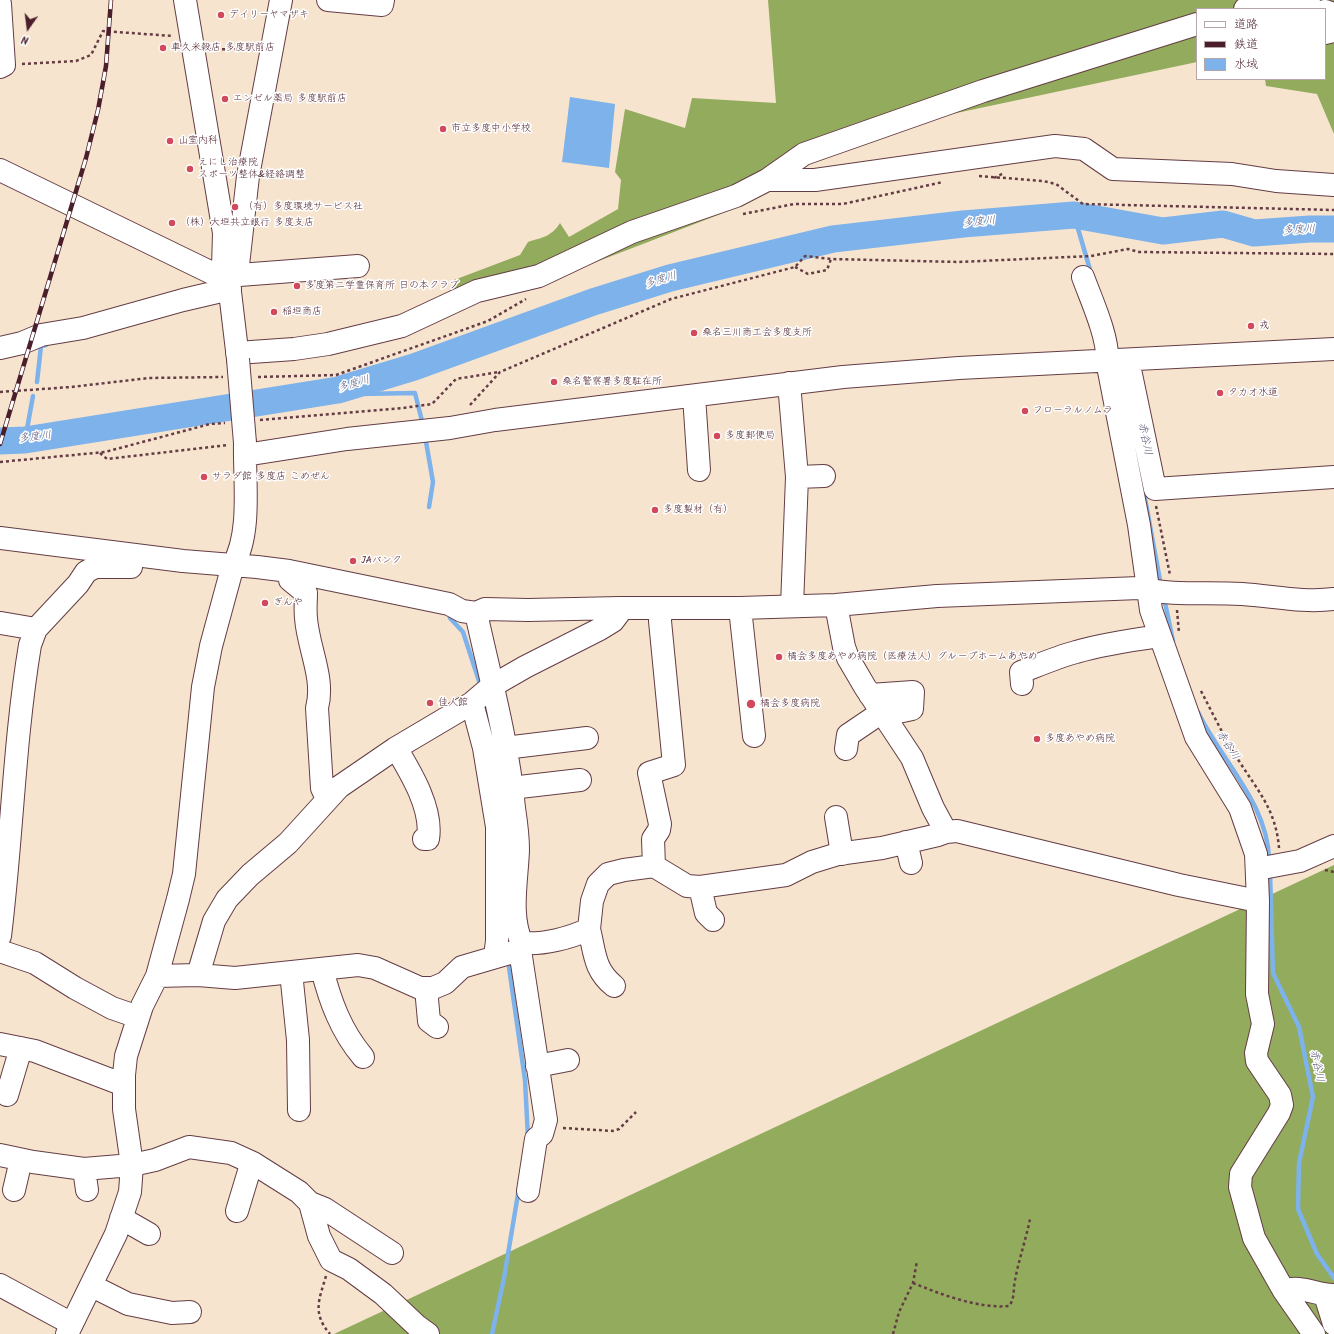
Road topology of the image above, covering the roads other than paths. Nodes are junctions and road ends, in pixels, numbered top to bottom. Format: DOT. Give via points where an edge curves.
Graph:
graph roads {
  1 [pos="185,0"];
  2 [pos="281,0"];
  3 [pos="328,0"];
  4 [pos="384,0"];
  5 [pos="0,4"];
  6 [pos="1253,8"];
  7 [pos="1299,8"];
  8 [pos="1196,24"];
  9 [pos="2,66"];
  10 [pos="0,170"];
  11 [pos="767,180"];
  12 [pos="1334,185"];
  13 [pos="358,266"];
  14 [pos="1081,266"];
  15 [pos="231,279"];
  16 [pos="0,348"];
  17 [pos="1334,349"];
  18 [pos="1117,361"];
  19 [pos="234,363"];
  20 [pos="789,383"];
  21 [pos="694,396"];
  22 [pos="245,449"];
  23 [pos="699,470"];
  24 [pos="824,476"];
  25 [pos="797,477"];
  26 [pos="1334,477"];
  27 [pos="0,538"];
  28 [pos="183,561"];
  29 [pos="233,565"];
  30 [pos="289,571"];
  31 [pos="1161,592"];
  32 [pos="1334,600"];
  33 [pos="836,605"];
  34 [pos="792,606"];
  35 [pos="620,608"];
  36 [pos="661,608"];
  37 [pos="740,608"];
  38 [pos="476,613"];
  39 [pos="0,623"];
  40 [pos="36,629"];
  41 [pos="1170,639"];
  42 [pos="1022,684"];
  43 [pos="492,686"];
  44 [pos="472,703"];
  45 [pos="879,707"];
  46 [pos="754,736"];
  47 [pos="587,738"];
  48 [pos="396,748"];
  49 [pos="504,748"];
  50 [pos="846,749"];
  51 [pos="580,780"];
  52 [pos="511,788"];
  53 [pos="327,799"];
  54 [pos="836,817"];
  55 [pos="946,832"];
  56 [pos="424,839"];
  57 [pos="1334,846"];
  58 [pos="842,854"];
  59 [pos="654,866"];
  60 [pos="1257,869"];
  61 [pos="700,887"];
  62 [pos="1258,901"];
  63 [pos="2,906"];
  64 [pos="713,920"];
  65 [pos="589,929"];
  66 [pos="0,936"];
  67 [pos="521,947"];
  68 [pos="0,951"];
  69 [pos="495,956"];
  70 [pos="322,969"];
  71 [pos="291,972"];
  72 [pos="198,975"];
  73 [pos="157,976"];
  74 [pos="614,986"];
  75 [pos="426,988"];
  76 [pos="138,1017"];
  77 [pos="437,1028"];
  78 [pos="10,1046"];
  79 [pos="363,1057"];
  80 [pos="568,1060"];
  81 [pos="537,1066"];
  82 [pos="124,1086"];
  83 [pos="7,1095"];
  84 [pos="299,1110"];
  85 [pos="0,1155"];
  86 [pos="21,1160"];
  87 [pos="253,1163"];
  88 [pos="132,1165"];
  89 [pos="84,1169"];
  90 [pos="14,1190"];
  91 [pos="87,1190"];
  92 [pos="528,1191"];
  93 [pos="310,1203"];
  94 [pos="237,1211"];
  95 [pos="121,1218"];
  96 [pos="149,1234"];
  97 [pos="392,1253"];
  98 [pos="0,1285"];
  99 [pos="92,1286"];
  100 [pos="1284,1291"];
  101 [pos="1329,1295"];
  102 [pos="190,1312"];
  103 [pos="1334,1324"];
  104 [pos="69,1329"];
  105 [pos="428,1334"];
  106 [pos="1314,1334"];
  1 -- 15 [label="street" via="224,233 222,267"];
  2 -- 15 [label="street"];
  3 -- 4 [label="street" via="382,5"];
  5 -- 9 [label="street"];
  6 -- 7 [label="street"];
  8 -- 11 [label="street" via="859,134 804,154"];
  10 -- 15 [label="street" via="209,272"];
  11 -- 12 [label="street" via="815,180 1055,146 1084,149 1113,169 1232,174 1276,181"];
  11 -- 19 [label="street" via="736,196 632,232 539,276 477,292 402,326"];
  13 -- 15 [label="street"];
  14 -- 18 [label="street" via="1101,328"];
  15 -- 16 [label="street" via="183,300 83,328 41,335"];
  15 -- 19 [label="street"];
  17 -- 18 [label="street"];
  18 -- 20 [label="street" via="959,368"];
  18 -- 26 [label="street" via="1155,490"];
  18 -- 31 [label="street" via="1139,525"];
  19 -- 22 [label="street, bridge"];
  20 -- 21 [label="street"];
  20 -- 25 [label="street"];
  21 -- 22 [label="street" via="450,428"];
  21 -- 23 [label="street"];
  22 -- 29 [label="street" via="245,516 239,555"];
  24 -- 25 [label="street"];
  25 -- 34 [label="street"];
  27 -- 28 [label="street"];
  28 -- 29 [label="street"];
  28 -- 40 [label="street" via="170,568 95,567 86,572"];
  29 -- 30 [label="street"];
  29 -- 73 [label="street" via="211,646 203,687 184,874"];
  30 -- 38 [label="street" via="449,604"];
  30 -- 53 [label="street" via="290,580 306,593 306,619 320,698 317,708 322,788"];
  31 -- 32 [label="street" via="1241,594 1296,601"];
  31 -- 33 [label="street" via="1138,588 1077,589 937,596"];
  31 -- 41 [label="street" via="1151,610"];
  33 -- 34 [label="street"];
  33 -- 45 [label="street" via="848,658"];
  34 -- 37 [label="street"];
  35 -- 36 [label="street"];
  35 -- 38 [label="street" via="485,609"];
  35 -- 43 [label="street" via="613,621 600,629"];
  36 -- 37 [label="street"];
  36 -- 59 [label="street" via="660,621 674,765 649,773 660,824 653,839"];
  37 -- 46 [label="street"];
  38 -- 43 [label="street"];
  39 -- 40 [label="street"];
  40 -- 63 [label="street" via="30,645 26,672"];
  41 -- 42 [label="street" via="1104,645 1076,651 1021,672"];
  41 -- 60 [label="street" via="1196,737 1240,808 1256,854"];
  43 -- 44 [label="street"];
  43 -- 49 [label="street"];
  44 -- 48 [label="street"];
  44 -- 69 [label="street" via="484,748 497,827"];
  45 -- 50 [label="street" via="848,735"];
  45 -- 55 [label="street" via="912,758"];
  47 -- 49 [label="street"];
  48 -- 53 [label="street" via="339,787"];
  48 -- 56 [label="street" via="416,782 428,819 428,839"];
  49 -- 52 [label="street"];
  51 -- 52 [label="street"];
  52 -- 67 [label="street" via="518,848 515,898 517,934"];
  53 -- 72 [label="street" via="288,843 250,875 227,899 214,921"];
  54 -- 58 [label="street"];
  55 -- 58 [label="street" via="908,853"];
  55 -- 62 [label="street" via="957,831 1179,885"];
  57 -- 60 [label="street" via="1300,861"];
  58 -- 61 [label="street" via="812,862 786,875"];
  59 -- 61 [label="street" via="687,886"];
  59 -- 65 [label="street" via="608,874 598,884 592,901"];
  60 -- 62 [label="street"];
  61 -- 64 [label="street" via="706,913"];
  62 -- 100 [label="street" via="1257,994 1263,1024 1256,1053 1257,1061 1280,1095 1282,1105 1241,1174 1240,1187 1254,1238"];
  63 -- 66 [label="street"];
  65 -- 67 [label="street" via="578,934"];
  65 -- 74 [label="street" via="597,966 603,978"];
  67 -- 69 [label="street"];
  67 -- 81 [label="street"];
  68 -- 76 [label="street" via="35,963 99,1001"];
  69 -- 75 [label="street" via="462,967 445,983"];
  70 -- 71 [label="street"];
  70 -- 75 [label="street" via="358,965 375,968 406,983"];
  70 -- 79 [label="street" via="330,1001 349,1041"];
  71 -- 72 [label="street" via="235,978"];
  71 -- 84 [label="street" via="298,1040"];
  72 -- 73 [label="street"];
  73 -- 76 [label="street"];
  75 -- 77 [label="street" via="429,1021"];
  76 -- 82 [label="street" via="126,1056"];
  78 -- 82 [label="street" via="35,1051"];
  78 -- 83 [label="street"];
  80 -- 81 [label="street"];
  81 -- 92 [label="street" via="546,1120 542,1134 536,1139"];
  82 -- 88 [label="street" via="124,1109"];
  85 -- 86 [label="street"];
  86 -- 89 [label="street"];
  86 -- 90 [label="street"];
  87 -- 88 [label="street" via="231,1153 189,1147 155,1160"];
  87 -- 93 [label="street" via="299,1192"];
  87 -- 94 [label="street"];
  88 -- 89 [label="street"];
  88 -- 95 [label="street" via="130,1192"];
  89 -- 91 [label="street"];
  93 -- 97 [label="street" via="325,1209"];
  93 -- 105 [label="street" via="319,1236 331,1260 349,1269 383,1294"];
  95 -- 96 [label="street"];
  95 -- 99 [label="street"];
  98 -- 104 [label="street"];
  99 -- 102 [label="street" via="128,1304 172,1313"];
  99 -- 104 [label="street"];
  100 -- 101 [label="street" via="1308,1290"];
  100 -- 106 [label="street"];
  101 -- 103 [label="street"];
}
